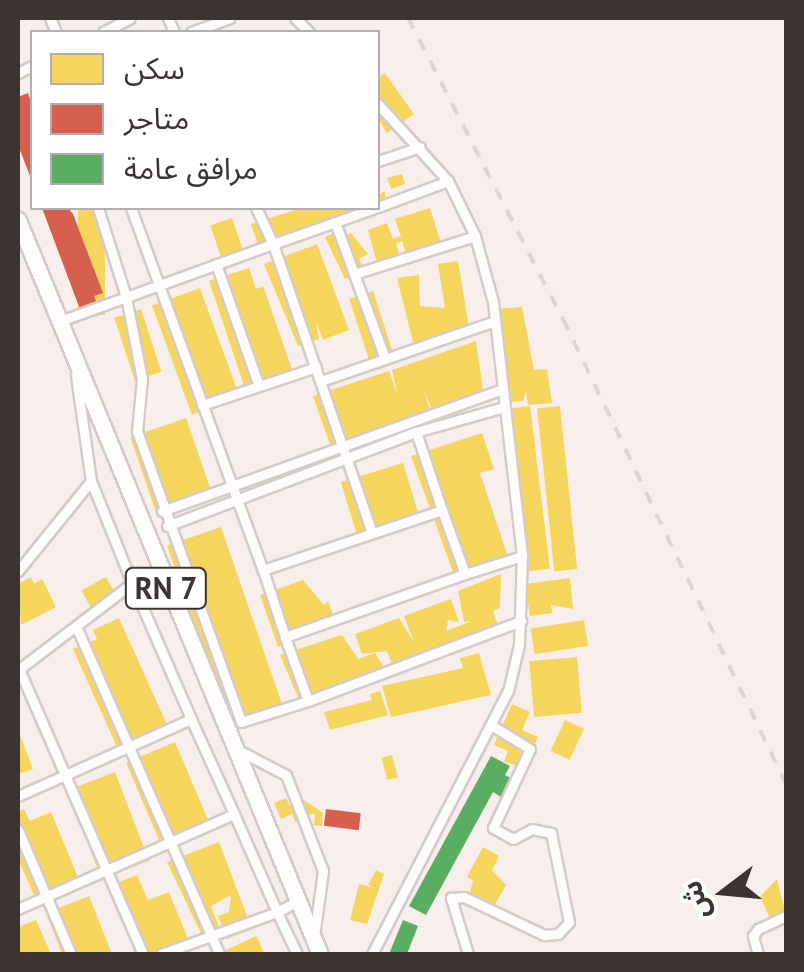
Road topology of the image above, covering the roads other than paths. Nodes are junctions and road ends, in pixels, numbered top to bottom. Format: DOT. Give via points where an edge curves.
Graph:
graph roads {
  1 [pos="130,18"];
  2 [pos="230,18"];
  3 [pos="107,30"];
  4 [pos="197,30"];
  5 [pos="380,106"];
  6 [pos="420,147"];
  7 [pos="380,160"];
  8 [pos="448,182"];
  9 [pos="380,206"];
  10 [pos="99,210"];
  11 [pos="132,210"];
  12 [pos="257,210"];
  13 [pos="368,210"];
  14 [pos="18,220"];
  15 [pos="335,222"];
  16 [pos="475,236"];
  17 [pos="273,244"];
  18 [pos="216,264"];
  19 [pos="354,274"];
  20 [pos="160,284"];
  21 [pos="126,297"];
  22 [pos="495,321"];
  23 [pos="57,322"];
  24 [pos="385,359"];
  25 [pos="316,367"];
  26 [pos="76,375"];
  27 [pos="320,381"];
  28 [pos="259,386"];
  29 [pos="502,389"];
  30 [pos="202,406"];
  31 [pos="504,407"];
  32 [pos="416,432"];
  33 [pos="340,446"];
  34 [pos="344,458"];
  35 [pos="91,481"];
  36 [pos="231,484"];
  37 [pos="236,497"];
  38 [pos="442,510"];
  39 [pos="162,511"];
  40 [pos="167,526"];
  41 [pos="372,533"];
  42 [pos="522,556"];
  43 [pos="262,570"];
  44 [pos="18,571"];
  45 [pos="465,574"];
  46 [pos="132,584"];
  47 [pos="522,621"];
  48 [pos="76,626"];
  49 [pos="285,637"];
  50 [pos="18,669"];
  51 [pos="308,701"];
  52 [pos="191,719"];
  53 [pos="241,722"];
  54 [pos="491,725"];
  55 [pos="223,728"];
  56 [pos="130,748"];
  57 [pos="234,748"];
  58 [pos="69,773"];
  59 [pos="18,796"];
  60 [pos="234,814"];
  61 [pos="18,830"];
  62 [pos="172,842"];
  63 [pos="109,869"];
  64 [pos="45,897"];
  65 [pos="298,901"];
  66 [pos="18,909"];
  67 [pos="277,912"];
  68 [pos="786,916"];
  69 [pos="211,938"];
  70 [pos="316,947"];
  71 [pos="71,954"];
  72 [pos="143,954"];
  73 [pos="161,954"];
  74 [pos="218,954"];
  75 [pos="297,954"];
  76 [pos="372,954"];
  77 [pos="468,954"];
  78 [pos="758,954"];
  1 -- 3 [label="street"];
  2 -- 4 [label="street"];
  5 -- 6 [label="street"];
  6 -- 7 [label="street"];
  6 -- 8 [label="street"];
  8 -- 9 [label="street"];
  8 -- 16 [label="street"];
  10 -- 21 [label="street"];
  11 -- 20 [label="street"];
  12 -- 17 [label="street"];
  13 -- 15 [label="street"];
  14 -- 23 [label="main road, RN 7"];
  15 -- 17 [label="street"];
  15 -- 19 [label="street"];
  16 -- 19 [label="street"];
  16 -- 22 [label="street"];
  17 -- 18 [label="street"];
  17 -- 25 [label="street"];
  18 -- 20 [label="street"];
  18 -- 28 [label="street"];
  19 -- 24 [label="street"];
  20 -- 21 [label="street"];
  20 -- 30 [label="street"];
  21 -- 23 [label="street"];
  21 -- 39 [label="street" via="142,380 137,431"];
  22 -- 24 [label="street"];
  22 -- 29 [label="street"];
  23 -- 26 [label="main road, RN 7"];
  24 -- 27 [label="street"];
  25 -- 27 [label="street"];
  25 -- 28 [label="street"];
  26 -- 35 [label="street"];
  26 -- 55 [label="main road, RN 7"];
  27 -- 33 [label="street"];
  28 -- 30 [label="street"];
  29 -- 31 [label="street"];
  29 -- 33 [label="street"];
  30 -- 36 [label="street"];
  31 -- 32 [label="street"];
  31 -- 42 [label="street"];
  32 -- 34 [label="street"];
  32 -- 38 [label="street"];
  33 -- 34 [label="street"];
  33 -- 36 [label="street"];
  34 -- 37 [label="street"];
  34 -- 41 [label="street"];
  35 -- 44 [label="street"];
  35 -- 46 [label="street"];
  36 -- 37 [label="street"];
  36 -- 39 [label="street"];
  37 -- 40 [label="street"];
  37 -- 43 [label="street"];
  38 -- 41 [label="street"];
  38 -- 45 [label="street"];
  39 -- 40 [label="street"];
  40 -- 53 [label="street"];
  41 -- 43 [label="street"];
  42 -- 45 [label="street"];
  42 -- 47 [label="street"];
  43 -- 49 [label="street"];
  45 -- 49 [label="street"];
  46 -- 48 [label="street"];
  46 -- 52 [label="street"];
  47 -- 51 [label="street"];
  47 -- 54 [label="street" via="514,675"];
  48 -- 50 [label="street"];
  48 -- 56 [label="street"];
  49 -- 51 [label="street"];
  50 -- 58 [label="street"];
  51 -- 53 [label="street"];
  52 -- 56 [label="street"];
  52 -- 60 [label="street"];
  53 -- 55 [label="street"];
  54 -- 76 [label="street"];
  54 -- 77 [label="street" via="530,749 493,828 513,839 532,828 551,833 569,922 558,934 544,935 458,896 449,903"];
  55 -- 57 [label="main road, RN 7"];
  56 -- 58 [label="street"];
  56 -- 62 [label="street"];
  57 -- 65 [label="main road, RN 7"];
  57 -- 70 [label="street" via="286,775 323,871"];
  58 -- 59 [label="street"];
  58 -- 63 [label="street"];
  60 -- 62 [label="street"];
  60 -- 67 [label="street"];
  61 -- 64 [label="street"];
  62 -- 63 [label="street"];
  62 -- 69 [label="street"];
  63 -- 64 [label="street"];
  63 -- 72 [label="street"];
  64 -- 66 [label="street"];
  64 -- 71 [label="street"];
  65 -- 67 [label="street"];
  65 -- 70 [label="main road, RN 7"];
  67 -- 69 [label="street"];
  67 -- 75 [label="street"];
  68 -- 78 [label="street" via="758,928"];
  69 -- 73 [label="street"];
  69 -- 74 [label="street"];
}
